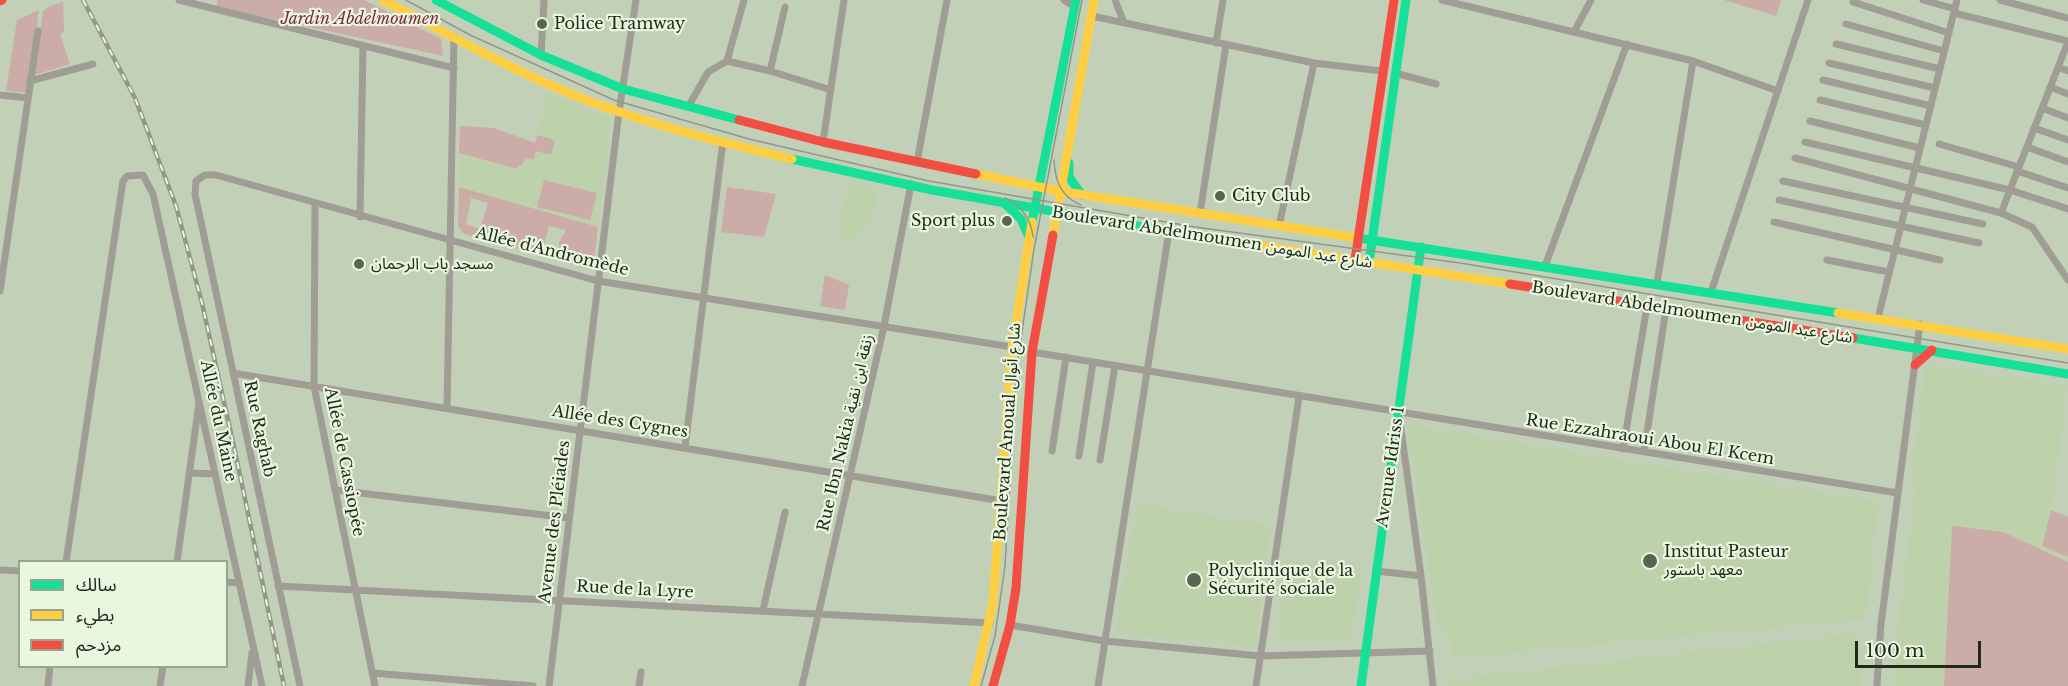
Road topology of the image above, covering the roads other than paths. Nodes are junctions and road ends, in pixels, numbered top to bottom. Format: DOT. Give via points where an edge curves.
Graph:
graph roads {
  1 [pos="178,0"];
  2 [pos="383,0"];
  3 [pos="436,0"];
  4 [pos="544,0"];
  5 [pos="636,0"];
  6 [pos="744,0"];
  7 [pos="844,0"];
  8 [pos="947,0"];
  9 [pos="1064,0"];
  10 [pos="1099,0"];
  11 [pos="1115,0"];
  12 [pos="1223,0"];
  13 [pos="1394,0"];
  14 [pos="1406,0"];
  15 [pos="1442,0"];
  16 [pos="1591,0"];
  17 [pos="1808,0"];
  18 [pos="1923,0"];
  19 [pos="1957,0"];
  20 [pos="2000,0"];
  21 [pos="1854,2"];
  22 [pos="1075,3"];
  23 [pos="209,4"];
  24 [pos="1475,4"];
  25 [pos="452,5"];
  26 [pos="785,7"];
  27 [pos="1093,8"];
  28 [pos="1954,11"];
  29 [pos="2068,18"];
  30 [pos="1124,23"];
  31 [pos="1846,24"];
  32 [pos="38,32"];
  33 [pos="1574,32"];
  34 [pos="1949,33"];
  35 [pos="454,36"];
  36 [pos="2068,42"];
  37 [pos="1215,43"];
  38 [pos="1627,44"];
  39 [pos="1836,44"];
  40 [pos="1226,45"];
  41 [pos="363,46"];
  42 [pos="1944,51"];
  43 [pos="541,55"];
  44 [pos="727,61"];
  45 [pos="1693,61"];
  46 [pos="1314,63"];
  47 [pos="1829,63"];
  48 [pos="93,64"];
  49 [pos="2058,67"];
  50 [pos="454,68"];
  51 [pos="1940,69"];
  52 [pos="770,71"];
  53 [pos="1382,71"];
  54 [pos="2068,71"];
  55 [pos="1395,73"];
  56 [pos="1823,80"];
  57 [pos="30,81"];
  58 [pos="1436,84"];
  59 [pos="2050,87"];
  60 [pos="1935,88"];
  61 [pos="623,89"];
  62 [pos="831,90"];
  63 [pos="1778,91"];
  64 [pos="2068,94"];
  65 [pos="0,95"];
  66 [pos="28,98"];
  67 [pos="1820,100"];
  68 [pos="1931,105"];
  69 [pos="688,107"];
  70 [pos="2042,108"];
  71 [pos="619,112"];
  72 [pos="2068,118"];
  73 [pos="1810,121"];
  74 [pos="1926,125"];
  75 [pos="2034,128"];
  76 [pos="723,141"];
  77 [pos="2068,141"];
  78 [pos="822,142"];
  79 [pos="1069,142"];
  80 [pos="1805,142"];
  81 [pos="1939,144"];
  82 [pos="2027,147"];
  83 [pos="1920,148"];
  84 [pos="1795,158"];
  85 [pos="917,162"];
  86 [pos="2068,162"];
  87 [pos="1915,168"];
  88 [pos="2018,169"];
  89 [pos="200,178"];
  90 [pos="1784,181"];
  91 [pos="911,184"];
  92 [pos="1911,187"];
  93 [pos="1038,188"];
  94 [pos="2068,188"];
  95 [pos="2010,190"];
  96 [pos="1059,191"];
  97 [pos="1082,195"];
  98 [pos="1779,200"];
  99 [pos="315,204"];
  100 [pos="1005,204"];
  101 [pos="1906,207"];
  102 [pos="2068,208"];
  103 [pos="1035,209"];
  104 [pos="1055,213"];
  105 [pos="1200,213"];
  106 [pos="2001,213"];
  107 [pos="360,217"];
  108 [pos="1774,222"];
  109 [pos="1983,224"];
  110 [pos="1279,226"];
  111 [pos="1901,226"];
  112 [pos="1169,231"];
  113 [pos="1029,238"];
  114 [pos="1358,238"];
  115 [pos="451,240"];
  116 [pos="1372,240"];
  117 [pos="1979,243"];
  118 [pos="1421,248"];
  119 [pos="1895,249"];
  120 [pos="1354,260"];
  121 [pos="1827,260"];
  122 [pos="1940,260"];
  123 [pos="1369,263"];
  124 [pos="1545,266"];
  125 [pos="1418,270"];
  126 [pos="1889,272"];
  127 [pos="2068,280"];
  128 [pos="598,281"];
  129 [pos="1657,283"];
  130 [pos="0,286"];
  131 [pos="0,291"];
  132 [pos="1711,292"];
  133 [pos="704,297"];
  134 [pos="1647,306"];
  135 [pos="1666,309"];
  136 [pos="1878,318"];
  137 [pos="1920,324"];
  138 [pos="884,326"];
  139 [pos="1012,347"];
  140 [pos="1917,348"];
  141 [pos="1932,350"];
  142 [pos="2068,350"];
  143 [pos="1032,352"];
  144 [pos="1066,357"];
  145 [pos="1093,362"];
  146 [pos="1915,365"];
  147 [pos="1115,366"];
  148 [pos="1146,371"];
  149 [pos="233,373"];
  150 [pos="2068,374"];
  151 [pos="314,386"];
  152 [pos="199,397"];
  153 [pos="1299,397"];
  154 [pos="447,408"];
  155 [pos="1398,413"];
  156 [pos="580,430"];
  157 [pos="685,447"];
  158 [pos="1623,449"];
  159 [pos="1052,451"];
  160 [pos="1644,452"];
  161 [pos="1079,456"];
  162 [pos="1100,460"];
  163 [pos="189,473"];
  164 [pos="216,474"];
  165 [pos="851,475"];
  166 [pos="335,490"];
  167 [pos="1898,493"];
  168 [pos="1002,501"];
  169 [pos="785,512"];
  170 [pos="569,518"];
  171 [pos="66,560"];
  172 [pos="177,560"];
  173 [pos="0,570"];
  174 [pos="18,572"];
  175 [pos="1376,572"];
  176 [pos="1421,576"];
  177 [pos="228,582"];
  178 [pos="238,583"];
  179 [pos="278,585"];
  180 [pos="355,589"];
  181 [pos="560,599"];
  182 [pos="763,610"];
  183 [pos="820,614"];
  184 [pos="990,623"];
  185 [pos="1010,626"];
  186 [pos="1105,641"];
  187 [pos="253,647"];
  188 [pos="1430,651"];
  189 [pos="1365,654"];
  190 [pos="1260,656"];
  191 [pos="50,668"];
  192 [pos="163,668"];
  193 [pos="641,672"];
  194 [pos="372,673"];
  195 [pos="48,686"];
  196 [pos="160,686"];
  197 [pos="248,686"];
  198 [pos="262,686"];
  199 [pos="300,686"];
  200 [pos="375,686"];
  201 [pos="533,686"];
  202 [pos="549,686"];
  203 [pos="639,686"];
  204 [pos="802,686"];
  205 [pos="974,686"];
  206 [pos="993,686"];
  207 [pos="1098,686"];
  208 [pos="1256,686"];
  209 [pos="1361,686"];
  210 [pos="1433,686"];
  211 [pos="1877,686"];
  1 -- 23 [label="street"];
  2 -- 35 [label="main road, Boulevard Abdelmoumen شارع عبد المومن"];
  3 -- 25 [label="main road, Boulevard Abdelmoumen شارع عبد المومن"];
  4 -- 43 [label="street"];
  5 -- 61 [label="street, Avenue des Pléiades"];
  6 -- 44 [label="street"];
  7 -- 62 [label="street"];
  8 -- 85 [label="street"];
  9 -- 22 [label="street"];
  10 -- 27 [label="main road"];
  11 -- 30 [label="street"];
  12 -- 37 [label="street"];
  13 -- 53 [label="main road"];
  14 -- 55 [label="main road"];
  15 -- 24 [label="street"];
  16 -- 33 [label="street"];
  17 -- 63 [label="street"];
  18 -- 28 [label="street"];
  19 -- 28 [label="street"];
  20 -- 29 [label="street"];
  21 -- 34 [label="street"];
  22 -- 93 [label="main road, Boulevard Anoual شارع أنوال"];
  23 -- 41 [label="street"];
  24 -- 33 [label="street"];
  25 -- 43 [label="main road, Boulevard Abdelmoumen شارع عبد المومن"];
  26 -- 52 [label="street"];
  27 -- 30 [label="street"];
  27 -- 79 [label="main road, Boulevard Anoual شارع أنوال"];
  28 -- 34 [label="street"];
  28 -- 36 [label="street"];
  30 -- 37 [label="street"];
  31 -- 42 [label="street"];
  32 -- 57 [label="street"];
  33 -- 38 [label="street"];
  34 -- 42 [label="street"];
  35 -- 50 [label="street"];
  35 -- 71 [label="main road, Boulevard Abdelmoumen شارع عبد المومن" via="548,84"];
  36 -- 49 [label="street"];
  37 -- 40 [label="street"];
  38 -- 45 [label="street"];
  38 -- 124 [label="street"];
  39 -- 51 [label="street"];
  40 -- 46 [label="street"];
  40 -- 105 [label="street"];
  41 -- 50 [label="street"];
  41 -- 107 [label="street"];
  42 -- 51 [label="street"];
  43 -- 61 [label="main road, Boulevard Abdelmoumen شارع عبد المومن"];
  44 -- 52 [label="street"];
  44 -- 69 [label="street" via="708,72"];
  45 -- 63 [label="street"];
  45 -- 129 [label="street"];
  46 -- 53 [label="street"];
  46 -- 110 [label="street"];
  47 -- 60 [label="street"];
  48 -- 57 [label="street"];
  49 -- 54 [label="street"];
  49 -- 59 [label="street"];
  50 -- 115 [label="street"];
  51 -- 60 [label="street"];
  52 -- 62 [label="street"];
  53 -- 114 [label="main road"];
  55 -- 58 [label="street"];
  55 -- 116 [label="main road"];
  56 -- 68 [label="street"];
  57 -- 66 [label="street"];
  59 -- 64 [label="street"];
  59 -- 70 [label="street"];
  60 -- 68 [label="street"];
  61 -- 69 [label="main road, Boulevard Abdelmoumen شارع عبد المومن"];
  61 -- 71 [label="street, Avenue des Pléiades"];
  62 -- 78 [label="street"];
  63 -- 132 [label="street"];
  65 -- 66 [label="street"];
  66 -- 130 [label="street"];
  67 -- 74 [label="street"];
  68 -- 74 [label="street"];
  69 -- 78 [label="main road, Boulevard Abdelmoumen شارع عبد المومن"];
  70 -- 72 [label="street"];
  70 -- 75 [label="street"];
  71 -- 76 [label="main road, Boulevard Abdelmoumen شارع عبد المومن"];
  71 -- 128 [label="street, Avenue des Pléiades"];
  73 -- 83 [label="street"];
  74 -- 83 [label="street"];
  75 -- 77 [label="street"];
  75 -- 82 [label="street"];
  76 -- 91 [label="main road, Boulevard Abdelmoumen شارع عبد المومن"];
  76 -- 133 [label="street"];
  78 -- 85 [label="main road, Boulevard Abdelmoumen شارع عبد المومن"];
  79 -- 96 [label="main road, Boulevard Anoual شارع أنوال"];
  79 -- 97 [label="main road" via="1069,177"];
  80 -- 87 [label="street"];
  81 -- 88 [label="street"];
  82 -- 86 [label="street"];
  82 -- 88 [label="street"];
  83 -- 87 [label="street"];
  84 -- 92 [label="street"];
  85 -- 93 [label="main road, Boulevard Abdelmoumen شارع عبد المومن"];
  87 -- 92 [label="street"];
  87 -- 95 [label="street"];
  88 -- 94 [label="street"];
  88 -- 95 [label="street"];
  89 -- 99 [label="street, Allée d'Andromède" via="216,175"];
  89 -- 149 [label="street, Rue Raghab" via="195,194"];
  90 -- 101 [label="street"];
  91 -- 100 [label="main road, Boulevard Abdelmoumen شارع عبد المومن"];
  91 -- 138 [label="street, Rue Ibn Nakia زنقة ابن نقية"];
  92 -- 101 [label="street"];
  92 -- 106 [label="street"];
  93 -- 96 [label="main road, Boulevard Abdelmoumen شارع عبد المومن"];
  93 -- 103 [label="main road, Boulevard Anoual شارع أنوال"];
  95 -- 102 [label="street"];
  95 -- 106 [label="street"];
  96 -- 97 [label="main road, Boulevard Abdelmoumen شارع عبد المومن"];
  96 -- 104 [label="main road, Boulevard Anoual شارع أنوال"];
  97 -- 105 [label="main road, Boulevard Abdelmoumen شارع عبد المومن"];
  98 -- 111 [label="street"];
  99 -- 107 [label="street, Allée d'Andromède"];
  99 -- 151 [label="street, Allée de Cassiopée"];
  100 -- 103 [label="main road, Boulevard Abdelmoumen شارع عبد المومن"];
  100 -- 113 [label="main road" via="1025,225"];
  101 -- 109 [label="street"];
  101 -- 111 [label="street"];
  103 -- 104 [label="main road, Boulevard Abdelmoumen شارع عبد المومن"];
  103 -- 113 [label="main road, Boulevard Anoual شارع أنوال"];
  104 -- 112 [label="main road, Boulevard Abdelmoumen شارع عبد المومن"];
  104 -- 143 [label="main road, Boulevard Anoual شارع أنوال"];
  105 -- 110 [label="main road, Boulevard Abdelmoumen شارع عبد المومن"];
  106 -- 127 [label="street" via="2032,226"];
  107 -- 115 [label="street, Allée d'Andromède"];
  108 -- 119 [label="street"];
  110 -- 114 [label="main road, Boulevard Abdelmoumen شارع عبد المومن"];
  111 -- 117 [label="street"];
  111 -- 119 [label="street"];
  112 -- 120 [label="main road, Boulevard Abdelmoumen شارع عبد المومن"];
  112 -- 148 [label="street"];
  113 -- 139 [label="main road, Boulevard Anoual شارع أنوال"];
  114 -- 116 [label="main road, Boulevard Abdelmoumen شارع عبد المومن"];
  114 -- 120 [label="main road"];
  115 -- 128 [label="street, Allée d'Andromède"];
  115 -- 154 [label="street"];
  116 -- 118 [label="main road, Boulevard Abdelmoumen شارع عبد المومن"];
  116 -- 123 [label="main road"];
  118 -- 124 [label="main road, Boulevard Abdelmoumen شارع عبد المومن"];
  118 -- 125 [label="main road, Avenue Idriss 1"];
  119 -- 122 [label="street"];
  119 -- 126 [label="street"];
  120 -- 123 [label="main road, Boulevard Abdelmoumen شارع عبد المومن"];
  121 -- 126 [label="street"];
  123 -- 125 [label="main road, Boulevard Abdelmoumen شارع عبد المومن"];
  124 -- 129 [label="main road, Boulevard Abdelmoumen شارع عبد المومن"];
  125 -- 134 [label="main road, Boulevard Abdelmoumen شارع عبد المومن"];
  125 -- 155 [label="main road, Avenue Idriss 1"];
  126 -- 136 [label="street"];
  128 -- 133 [label="street, Allée d'Andromède"];
  128 -- 156 [label="street, Avenue des Pléiades"];
  129 -- 132 [label="main road, Boulevard Abdelmoumen شارع عبد المومن"];
  130 -- 131 [label="street"];
  132 -- 136 [label="main road, Boulevard Abdelmoumen شارع عبد المومن"];
  133 -- 138 [label="street, Allée d'Andromède"];
  133 -- 157 [label="street"];
  134 -- 135 [label="main road, Boulevard Abdelmoumen شارع عبد المومن"];
  134 -- 158 [label="street"];
  135 -- 140 [label="main road, Boulevard Abdelmoumen شارع عبد المومن"];
  135 -- 160 [label="street"];
  136 -- 137 [label="main road, Boulevard Abdelmoumen شارع عبد المومن"];
  137 -- 140 [label="street"];
  137 -- 142 [label="main road, Boulevard Abdelmoumen شارع عبد المومن"];
  138 -- 139 [label="street, Allée d'Andromède"];
  138 -- 165 [label="street, Rue Ibn Nakia زنقة ابن نقية"];
  139 -- 168 [label="main road, Boulevard Anoual شارع أنوال"];
  140 -- 141 [label="main road, Boulevard Abdelmoumen شارع عبد المومن"];
  140 -- 146 [label="street"];
  141 -- 146 [label="main road"];
  141 -- 150 [label="main road, Boulevard Abdelmoumen شارع عبد المومن"];
  143 -- 144 [label="street, Rue Ezzahraoui Abou El Kcem"];
  143 -- 185 [label="main road, Boulevard Anoual شارع أنوال"];
  144 -- 145 [label="street, Rue Ezzahraoui Abou El Kcem"];
  144 -- 159 [label="street"];
  145 -- 147 [label="street, Rue Ezzahraoui Abou El Kcem"];
  145 -- 161 [label="street"];
  146 -- 167 [label="street"];
  147 -- 148 [label="street, Rue Ezzahraoui Abou El Kcem"];
  147 -- 162 [label="street"];
  148 -- 153 [label="street, Rue Ezzahraoui Abou El Kcem"];
  148 -- 186 [label="street"];
  149 -- 151 [label="street, Allée des Cygnes"];
  149 -- 179 [label="street, Rue Raghab"];
  151 -- 154 [label="street, Allée des Cygnes"];
  151 -- 166 [label="street, Allée de Cassiopée"];
  152 -- 163 [label="street"];
  152 -- 164 [label="street, Allée du Maine"];
  152 -- 171 [label="street, Allée du Maine" via="150,184 143,175 132,175 123,181"];
  153 -- 155 [label="street, Rue Ezzahraoui Abou El Kcem"];
  153 -- 190 [label="street"];
  154 -- 156 [label="street, Allée des Cygnes"];
  155 -- 158 [label="street, Rue Ezzahraoui Abou El Kcem"];
  155 -- 175 [label="main road, Avenue Idriss 1"];
  155 -- 176 [label="street"];
  156 -- 157 [label="street, Allée des Cygnes"];
  156 -- 170 [label="street, Avenue des Pléiades"];
  157 -- 165 [label="street, Allée des Cygnes"];
  158 -- 160 [label="street, Rue Ezzahraoui Abou El Kcem"];
  160 -- 167 [label="street, Rue Ezzahraoui Abou El Kcem"];
  163 -- 164 [label="street"];
  163 -- 172 [label="street"];
  164 -- 178 [label="street, Allée du Maine"];
  165 -- 168 [label="street, Allée des Cygnes"];
  165 -- 183 [label="street, Rue Ibn Nakia زنقة ابن نقية"];
  166 -- 170 [label="street"];
  166 -- 180 [label="street, Allée de Cassiopée"];
  167 -- 211 [label="street"];
  168 -- 184 [label="main road, Boulevard Anoual شارع أنوال" via="998,577"];
  169 -- 182 [label="street"];
  170 -- 181 [label="street, Avenue des Pléiades"];
  173 -- 174 [label="street"];
  175 -- 176 [label="street"];
  175 -- 189 [label="main road, Avenue Idriss 1"];
  176 -- 188 [label="street"];
  177 -- 178 [label="street"];
  178 -- 187 [label="street, Allée du Maine"];
  179 -- 180 [label="street, Rue de la Lyre"];
  179 -- 199 [label="street, Rue Raghab"];
  180 -- 181 [label="street, Rue de la Lyre"];
  180 -- 194 [label="street, Allée de Cassiopée"];
  181 -- 182 [label="street, Rue de la Lyre"];
  181 -- 202 [label="street, Avenue des Pléiades"];
  182 -- 183 [label="street, Rue de la Lyre"];
  183 -- 184 [label="street, Rue de la Lyre"];
  183 -- 204 [label="street, Rue Ibn Nakia زنقة ابن نقية"];
  184 -- 205 [label="main road, Boulevard Anoual شارع أنوال"];
  185 -- 186 [label="street"];
  185 -- 206 [label="main road, Boulevard Anoual شارع أنوال"];
  186 -- 190 [label="street"];
  186 -- 207 [label="street"];
  187 -- 197 [label="street"];
  187 -- 198 [label="street, Allée du Maine"];
  188 -- 189 [label="street"];
  188 -- 210 [label="street"];
  189 -- 190 [label="street"];
  189 -- 209 [label="main road, Avenue Idriss 1"];
  190 -- 208 [label="street"];
  191 -- 195 [label="street"];
  192 -- 196 [label="street"];
  193 -- 203 [label="street"];
  194 -- 200 [label="street, Allée de Cassiopée"];
  194 -- 201 [label="street"];
}
